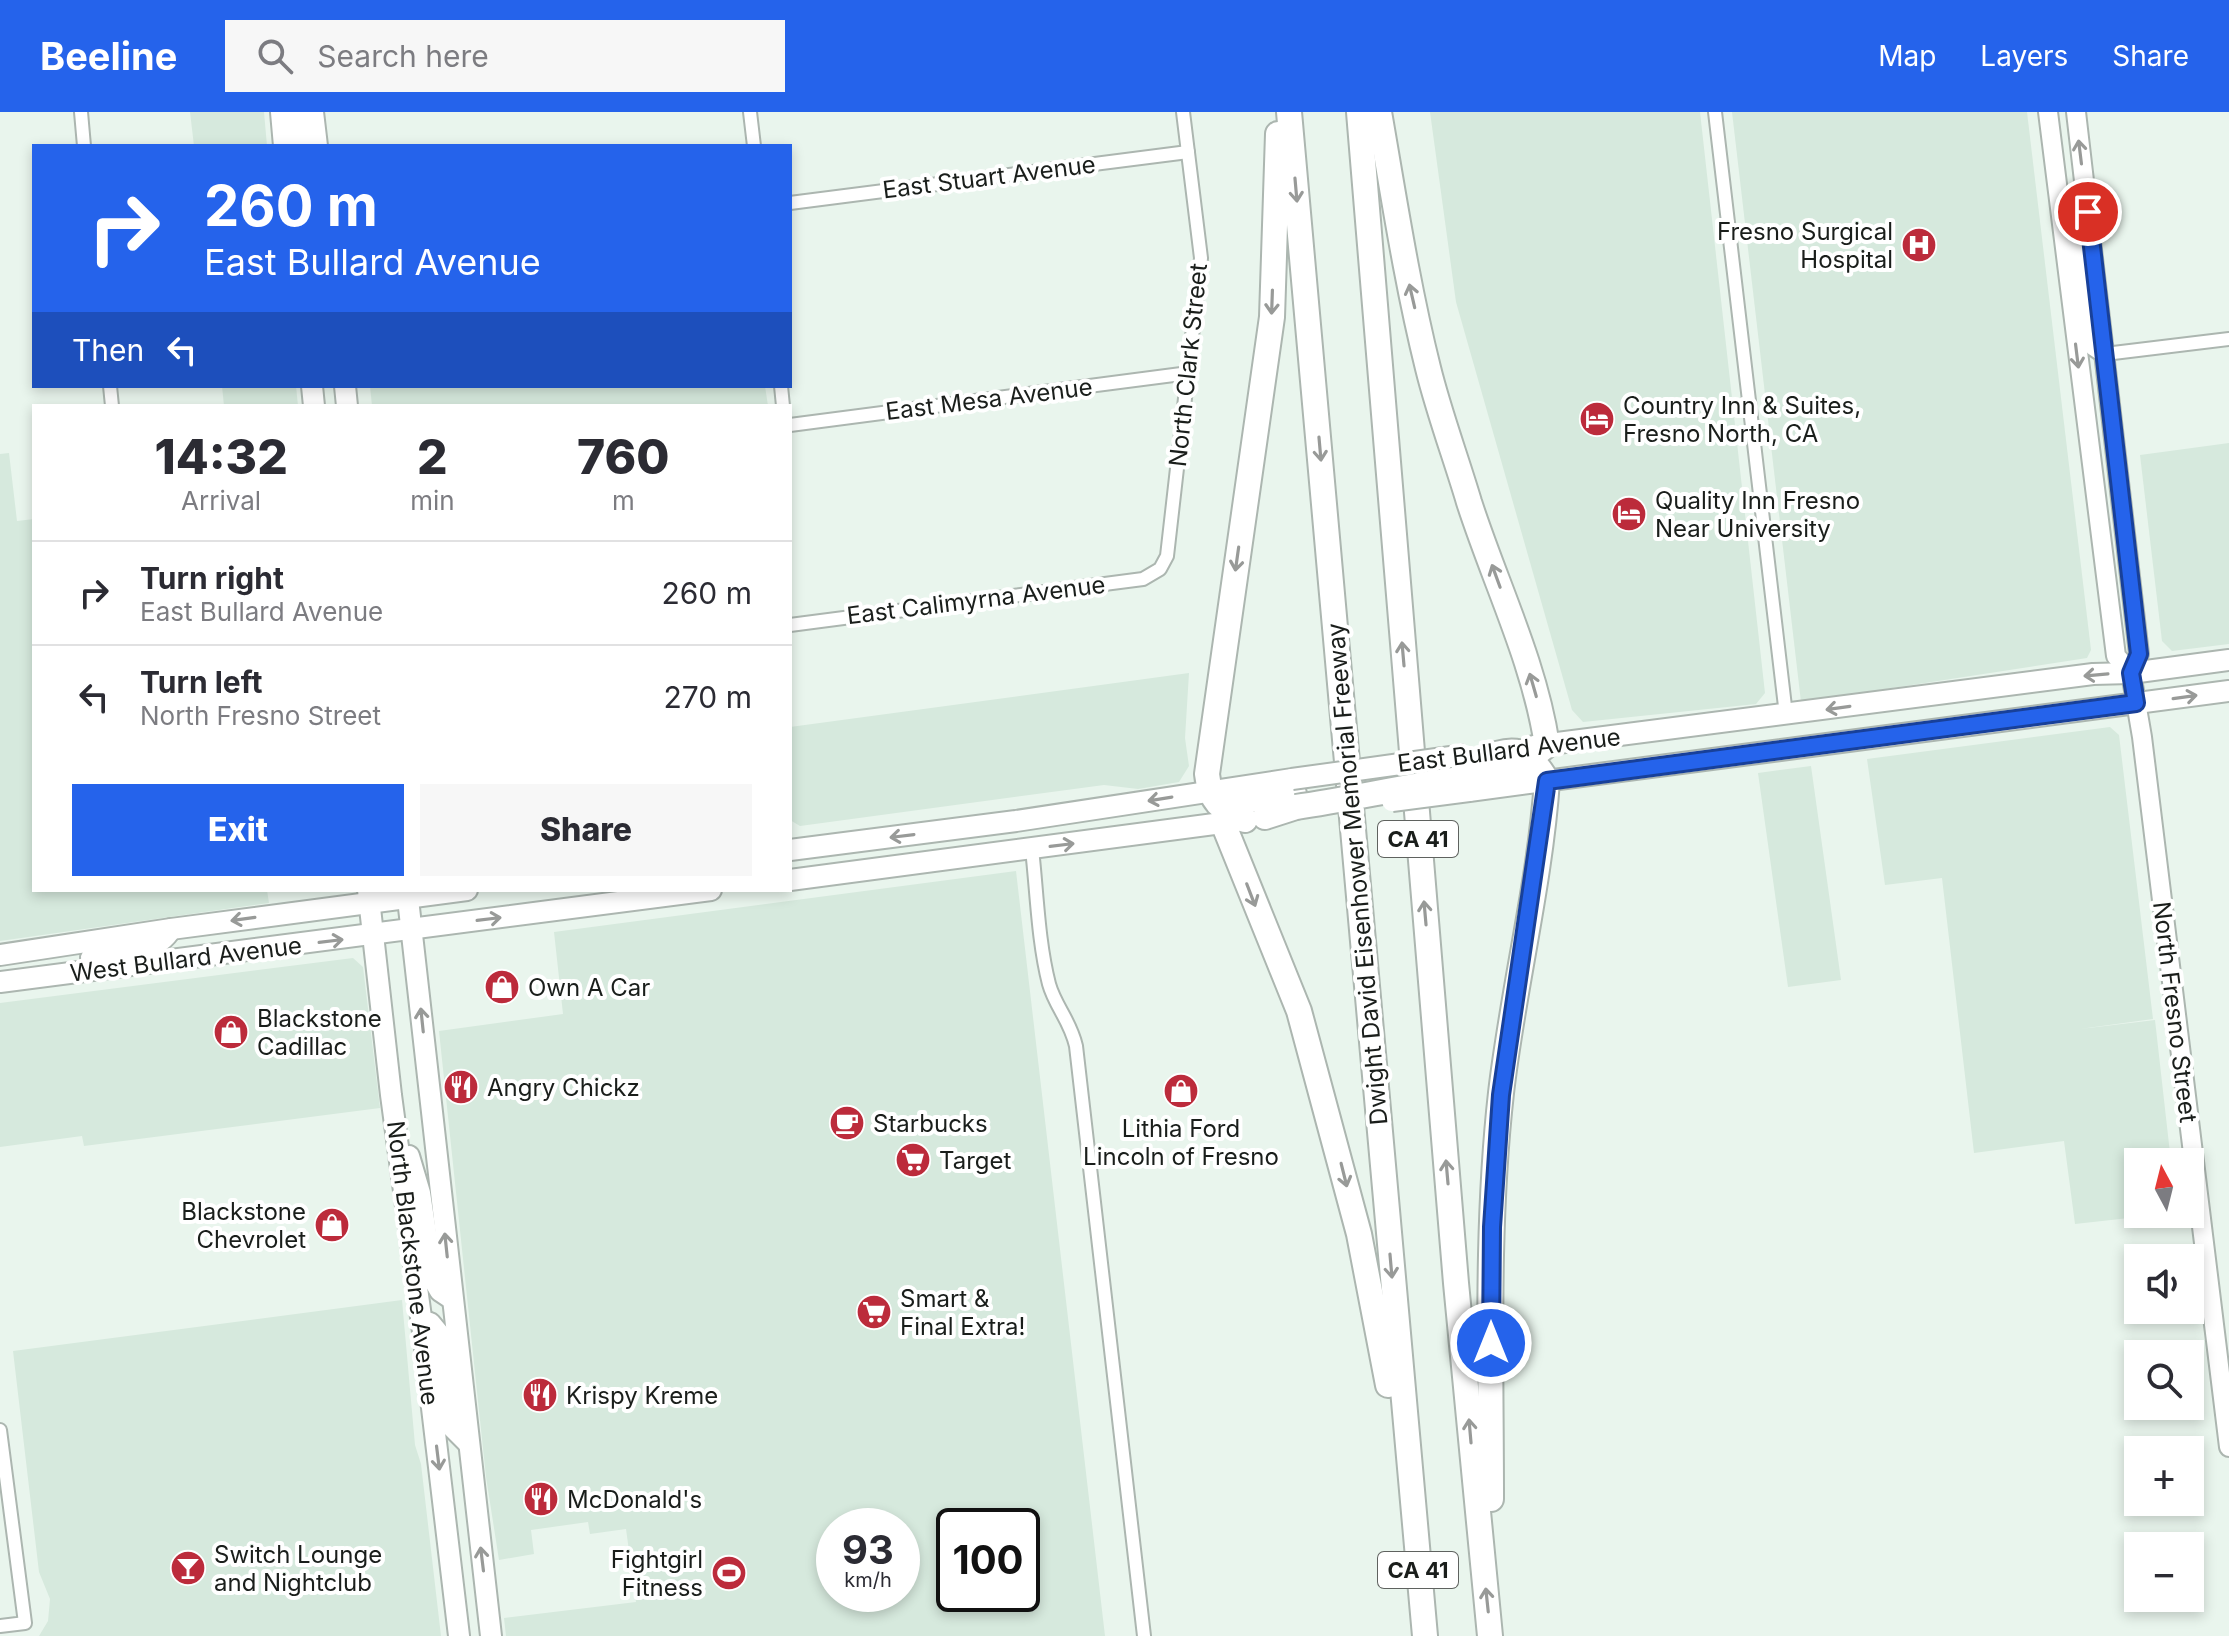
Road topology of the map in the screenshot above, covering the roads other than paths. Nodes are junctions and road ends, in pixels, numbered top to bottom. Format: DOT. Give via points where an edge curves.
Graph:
graph roads {
  1 [pos="81,112"];
  2 [pos="281,112"];
  3 [pos="298,112"];
  4 [pos="313,112"];
  5 [pos="750,112"];
  6 [pos="1183,112"];
  7 [pos="1279,112"];
  8 [pos="1289,112"];
  9 [pos="1359,112"];
  10 [pos="1379,112"];
  11 [pos="1715,112"];
  12 [pos="2048,112"];
  13 [pos="2076,112"];
  14 [pos="84,144"];
  15 [pos="284,144"];
  16 [pos="302,144"];
  17 [pos="317,144"];
  18 [pos="754,144"];
  19 [pos="1188,152"];
  20 [pos="2059,201"];
  21 [pos="792,203"];
  22 [pos="2229,339"];
  23 [pos="2105,354"];
  24 [pos="1189,373"];
  25 [pos="792,425"];
  26 [pos="1160,569"];
  27 [pos="792,625"];
  28 [pos="2229,660"];
  29 [pos="2131,673"];
  30 [pos="2229,691"];
  31 [pos="2136,703"];
  32 [pos="1786,715"];
  33 [pos="1539,752"];
  34 [pos="1467,773"];
  35 [pos="1547,781"];
  36 [pos="1209,791"];
  37 [pos="1294,798"];
  38 [pos="1240,818"];
  39 [pos="1032,849"];
  40 [pos="792,850"];
  41 [pos="792,880"];
  42 [pos="437,892"];
  43 [pos="696,892"];
  44 [pos="407,894"];
  45 [pos="368,896"];
  46 [pos="171,929"];
  47 [pos="411,930"];
  48 [pos="372,936"];
  49 [pos="0,955"];
  50 [pos="32,978"];
  51 [pos="0,982"];
  52 [pos="391,1095"];
  53 [pos="452,1299"];
  54 [pos="421,1321"];
  55 [pos="0,1430"];
  56 [pos="469,1444"];
  57 [pos="2229,1447"];
  58 [pos="1412,1505"];
  59 [pos="1483,1565"];
  60 [pos="0,1626"];
  61 [pos="459,1636"];
  62 [pos="491,1636"];
  63 [pos="1144,1636"];
  64 [pos="1425,1636"];
  65 [pos="1490,1636"];
  1 -- 14 [label="street"];
  2 -- 15 [label="main road"];
  3 -- 16 [label="main road"];
  4 -- 17 [label="main road"];
  5 -- 18 [label="street"];
  6 -- 19 [label="street, North Clark Street"];
  7 -- 36 [label="highway, one-way" via="1272,317 1207,774"];
  8 -- 58 [label="highway, Dwight David Eisenhower Memorial Freeway / CA 41, one-way"];
  59 -- 9 [label="highway, CA 41, one-way"];
  33 -- 10 [label="highway, one-way" via="1543,720 1523,649 1429,372"];
  11 -- 32 [label="street"];
  12 -- 20 [label="main road, North Fresno Street"];
  23 -- 13 [label="main road, North Fresno Street, one-way"];
  19 -- 21 [label="street, East Stuart Avenue"];
  19 -- 24 [label="street, North Clark Street" via="1201,258"];
  20 -- 23 [label="main road" via="2072,216 2093,346"];
  20 -- 29 [label="main road, North Fresno Street, one-way" via="2116,656"];
  22 -- 23 [label="street"];
  23 -- 29 [label="main road, North Fresno Street" via="2139,654"];
  24 -- 25 [label="street, East Mesa Avenue"];
  24 -- 26 [label="street, North Clark Street" via="1167,556"];
  26 -- 27 [label="street, East Calimyrna Avenue" via="1143,579"];
  28 -- 29 [label="main road, East Bullard Avenue"];
  29 -- 31 [label="main road, North Fresno Street"];
  29 -- 32 [label="main road, East Bullard Avenue, one-way"];
  31 -- 30 [label="main road, East Bullard Avenue, one-way"];
  31 -- 35 [label="main road, East Bullard Avenue"];
  31 -- 57 [label="main road, North Fresno Street"];
  32 -- 33 [label="main road, East Bullard Avenue"];
  33 -- 34 [label="highway" via="1504,772"];
  33 -- 34 [label="highway" via="1508,749"];
  33 -- 35 [label="highway"];
  34 -- 35 [label="main road, East Bullard Avenue"];
  34 -- 37 [label="highway" via="1417,772"];
  35 -- 59 [label="highway" via="1496,1146 1490,1521"];
  36 -- 37 [label="main road"];
  36 -- 38 [label="highway"];
  36 -- 40 [label="main road, one-way"];
  37 -- 38 [label="highway"];
  37 -- 38 [label="highway" via="1242,801"];
  39 -- 38 [label="main road, one-way"];
  38 -- 58 [label="highway, one-way" via="1325,1099 1359,1234"];
  39 -- 41 [label="main road"];
  39 -- 63 [label="street" via="1047,974 1076,1046"];
  42 -- 44 [label="main road"];
  47 -- 43 [label="main road, one-way"];
  44 -- 45 [label="main road"];
  44 -- 47 [label="main road, North Blackstone Avenue"];
  45 -- 46 [label="main road, West Bullard Avenue, one-way"];
  45 -- 48 [label="main road, North Blackstone Avenue"];
  46 -- 49 [label="main road, West Bullard Avenue"];
  46 -- 50 [label="main road" via="153,947 66,961"];
  47 -- 48 [label="main road"];
  53 -- 47 [label="main road, North Blackstone Avenue, one-way"];
  50 -- 48 [label="main road, West Bullard Avenue, one-way"];
  48 -- 52 [label="main road, North Blackstone Avenue"];
  50 -- 51 [label="main road, West Bullard Avenue"];
  52 -- 53 [label="main road" via="420,1193 433,1279"];
  52 -- 54 [label="main road, North Blackstone Avenue"];
  53 -- 56 [label="main road, North Blackstone Avenue"];
  54 -- 56 [label="main road" via="440,1335 452,1427"];
  54 -- 61 [label="main road, North Blackstone Avenue, one-way"];
  55 -- 60 [label="street" via="25,1623"];
  62 -- 56 [label="main road, North Blackstone Avenue, one-way"];
  58 -- 64 [label="highway, Dwight David Eisenhower Memorial Freeway / CA 41"];
  65 -- 59 [label="highway, CA 41, one-way"];
}
